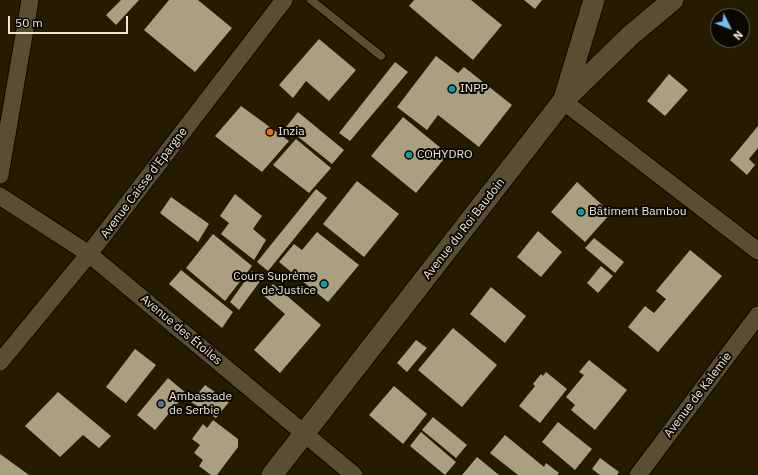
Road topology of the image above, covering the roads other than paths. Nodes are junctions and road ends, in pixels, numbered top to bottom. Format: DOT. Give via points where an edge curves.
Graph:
graph roads {
  1 [pos="30,0"];
  2 [pos="284,0"];
  3 [pos="311,0"];
  4 [pos="594,0"];
  5 [pos="673,0"];
  6 [pos="381,56"];
  7 [pos="563,101"];
  8 [pos="0,175"];
  9 [pos="0,196"];
  10 [pos="758,251"];
  11 [pos="89,254"];
  12 [pos="758,315"];
  13 [pos="0,362"];
  14 [pos="305,434"];
  15 [pos="272,475"];
  16 [pos="354,475"];
  17 [pos="638,475"];
  1 -- 8 [label="street"];
  2 -- 11 [label="street, Avenue Caisse d'Epargne"];
  3 -- 6 [label="lane"];
  4 -- 7 [label="street"];
  5 -- 7 [label="street, Avenue du Roi Baudoin" via="631,35"];
  7 -- 10 [label="street"];
  7 -- 14 [label="street, Avenue du Roi Baudoin"];
  9 -- 11 [label="street, Avenue des Étoiles"];
  11 -- 13 [label="street, Avenue Caisse d'Epargne"];
  11 -- 14 [label="street, Avenue des Étoiles"];
  12 -- 17 [label="street, Avenue de Kalemie"];
  14 -- 15 [label="street, Avenue du Roi Baudoin"];
  14 -- 16 [label="street, Avenue des Étoiles"];
}
